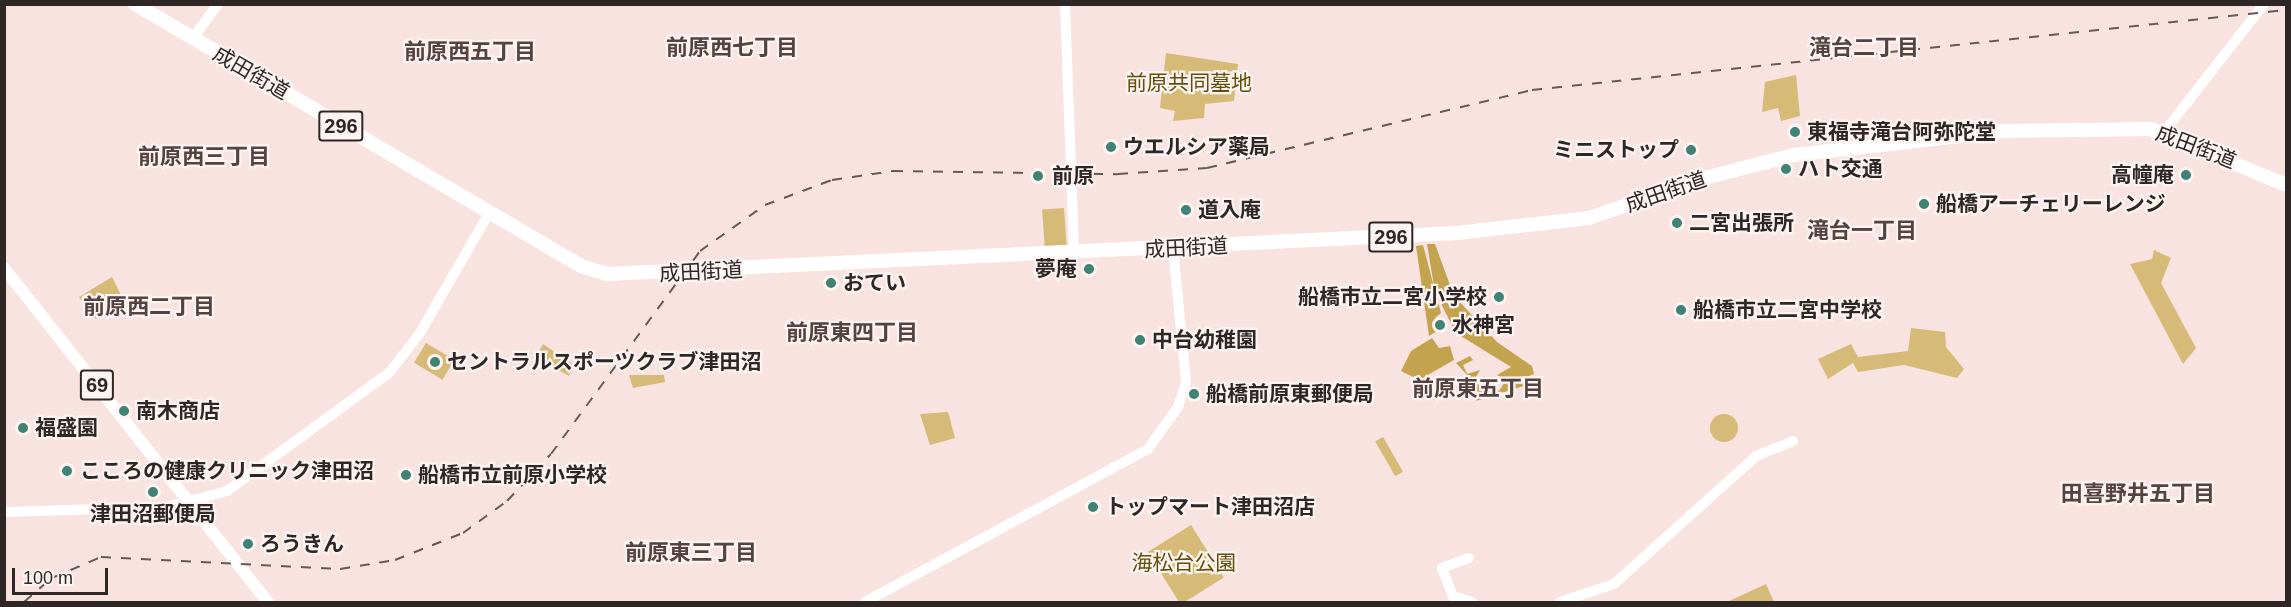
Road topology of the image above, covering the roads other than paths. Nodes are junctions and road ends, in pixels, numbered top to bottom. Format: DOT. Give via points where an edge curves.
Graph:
graph roads {
  1 [pos="135,4"];
  2 [pos="218,4"];
  3 [pos="1065,4"];
  4 [pos="2264,4"];
  5 [pos="192,39"];
  6 [pos="2164,132"];
  7 [pos="2286,185"];
  8 [pos="489,213"];
  9 [pos="1173,248"];
  10 [pos="1074,254"];
  11 [pos="4,268"];
  12 [pos="1793,441"];
  13 [pos="188,504"];
  14 [pos="4,512"];
  15 [pos="1469,558"];
  16 [pos="268,603"];
  17 [pos="865,603"];
  18 [pos="1472,603"];
  19 [pos="1560,603"];
  1 -- 5 [label="highway, 成田街道 / 296"];
  2 -- 5 [label="street"];
  3 -- 10 [label="street"];
  4 -- 6 [label="street"];
  5 -- 8 [label="highway, 成田街道 / 296"];
  6 -- 7 [label="highway, 成田街道 / 296"];
  6 -- 9 [label="highway, 成田街道 / 296" via="2081,128 1880,142 1760,162 1589,218 1418,236"];
  8 -- 10 [label="highway, 成田街道 / 296" via="581,266 618,275"];
  8 -- 13 [label="street" via="420,333 389,373 238,484"];
  9 -- 10 [label="highway, 成田街道 / 296"];
  9 -- 17 [label="street" via="1186,382 1178,407 1148,449"];
  11 -- 13 [label="main road, 69"];
  12 -- 19 [label="street" via="1756,456 1614,584"];
  13 -- 14 [label="street"];
  13 -- 16 [label="main road, 69"];
  15 -- 18 [label="street" via="1442,568 1453,596"];
}
